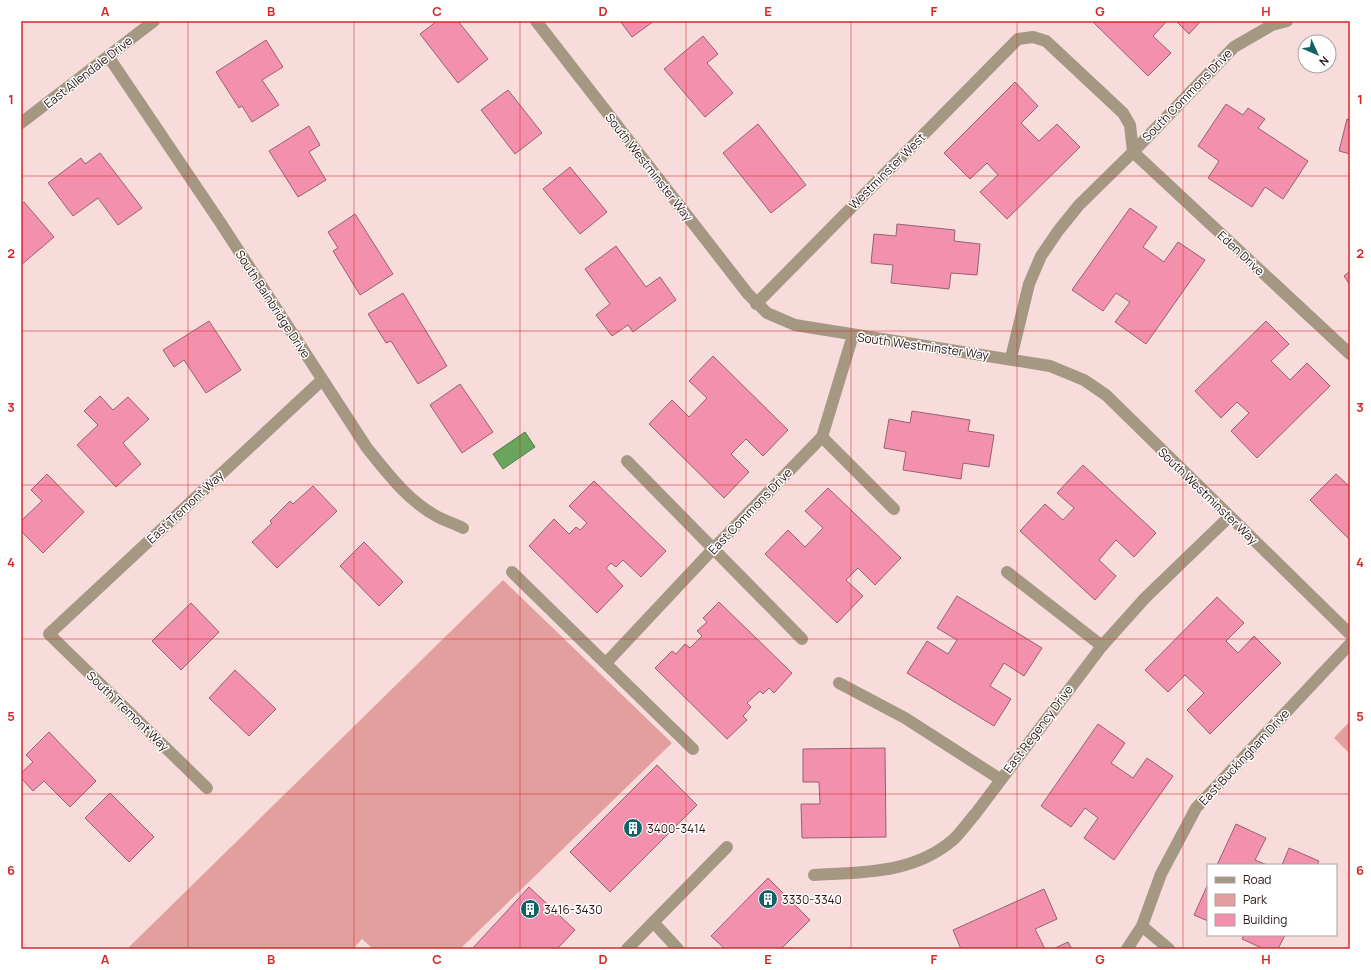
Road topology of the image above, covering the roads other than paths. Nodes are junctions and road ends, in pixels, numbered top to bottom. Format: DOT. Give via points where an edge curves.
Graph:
graph roads {
  1 [pos="154,21"];
  2 [pos="536,21"];
  3 [pos="1280,22"];
  4 [pos="108,56"];
  5 [pos="21,123"];
  6 [pos="1133,152"];
  7 [pos="756,304"];
  8 [pos="853,335"];
  9 [pos="1350,354"];
  10 [pos="1011,358"];
  11 [pos="322,380"];
  12 [pos="822,436"];
  13 [pos="627,461"];
  14 [pos="894,509"];
  15 [pos="1229,517"];
  16 [pos="463,528"];
  17 [pos="713,549"];
  18 [pos="512,572"];
  19 [pos="1007,572"];
  20 [pos="49,634"];
  21 [pos="1350,634"];
  22 [pos="802,640"];
  23 [pos="1350,644"];
  24 [pos="1102,646"];
  25 [pos="606,663"];
  26 [pos="839,683"];
  27 [pos="693,749"];
  28 [pos="1000,779"];
  29 [pos="207,788"];
  30 [pos="728,847"];
  31 [pos="814,875"];
  32 [pos="654,923"];
  33 [pos="1142,926"];
  34 [pos="627,949"];
  35 [pos="678,949"];
  36 [pos="1128,949"];
  37 [pos="1169,949"];
  1 -- 4 [label="street, East Allendale Drive"];
  2 -- 7 [label="street, South Westminster Way"];
  3 -- 6 [label="street, South Commons Drive" via="1234,47"];
  4 -- 5 [label="street, East Allendale Drive"];
  4 -- 11 [label="street, South Bainbridge Drive"];
  6 -- 7 [label="street, Westminster West" via="1130,125 1123,113 1046,42 1033,37 1018,38"];
  6 -- 9 [label="street, Eden Drive"];
  6 -- 10 [label="street" via="1079,205 1041,256 1029,284"];
  7 -- 8 [label="street, South Westminster Way" via="767,313 795,325"];
  8 -- 10 [label="street, South Westminster Way"];
  8 -- 12 [label="street, East Commons Drive"];
  10 -- 15 [label="street, South Westminster Way" via="1068,372 1106,395"];
  11 -- 16 [label="street, South Bainbridge Drive" via="367,448 395,483 418,504 438,517"];
  11 -- 20 [label="street, East Tremont Way"];
  12 -- 14 [label="street"];
  12 -- 17 [label="street, East Commons Drive"];
  13 -- 17 [label="street"];
  15 -- 21 [label="street, South Westminster Way"];
  15 -- 24 [label="street, East Regency Drive" via="1145,598"];
  17 -- 22 [label="street"];
  17 -- 25 [label="street, East Commons Drive"];
  18 -- 25 [label="street"];
  19 -- 24 [label="street"];
  20 -- 29 [label="street, South Tremont Way"];
  23 -- 33 [label="street, East Buckingham Drive" via="1196,808 1161,874"];
  24 -- 28 [label="street, East Regency Drive"];
  25 -- 27 [label="street"];
  26 -- 28 [label="street" via="905,718"];
  28 -- 31 [label="street, East Regency Drive" via="954,838 925,858 890,870"];
  30 -- 32 [label="street"];
  32 -- 34 [label="street"];
  32 -- 35 [label="street"];
  33 -- 36 [label="street, East Buckingham Drive"];
  33 -- 37 [label="street"];
}
